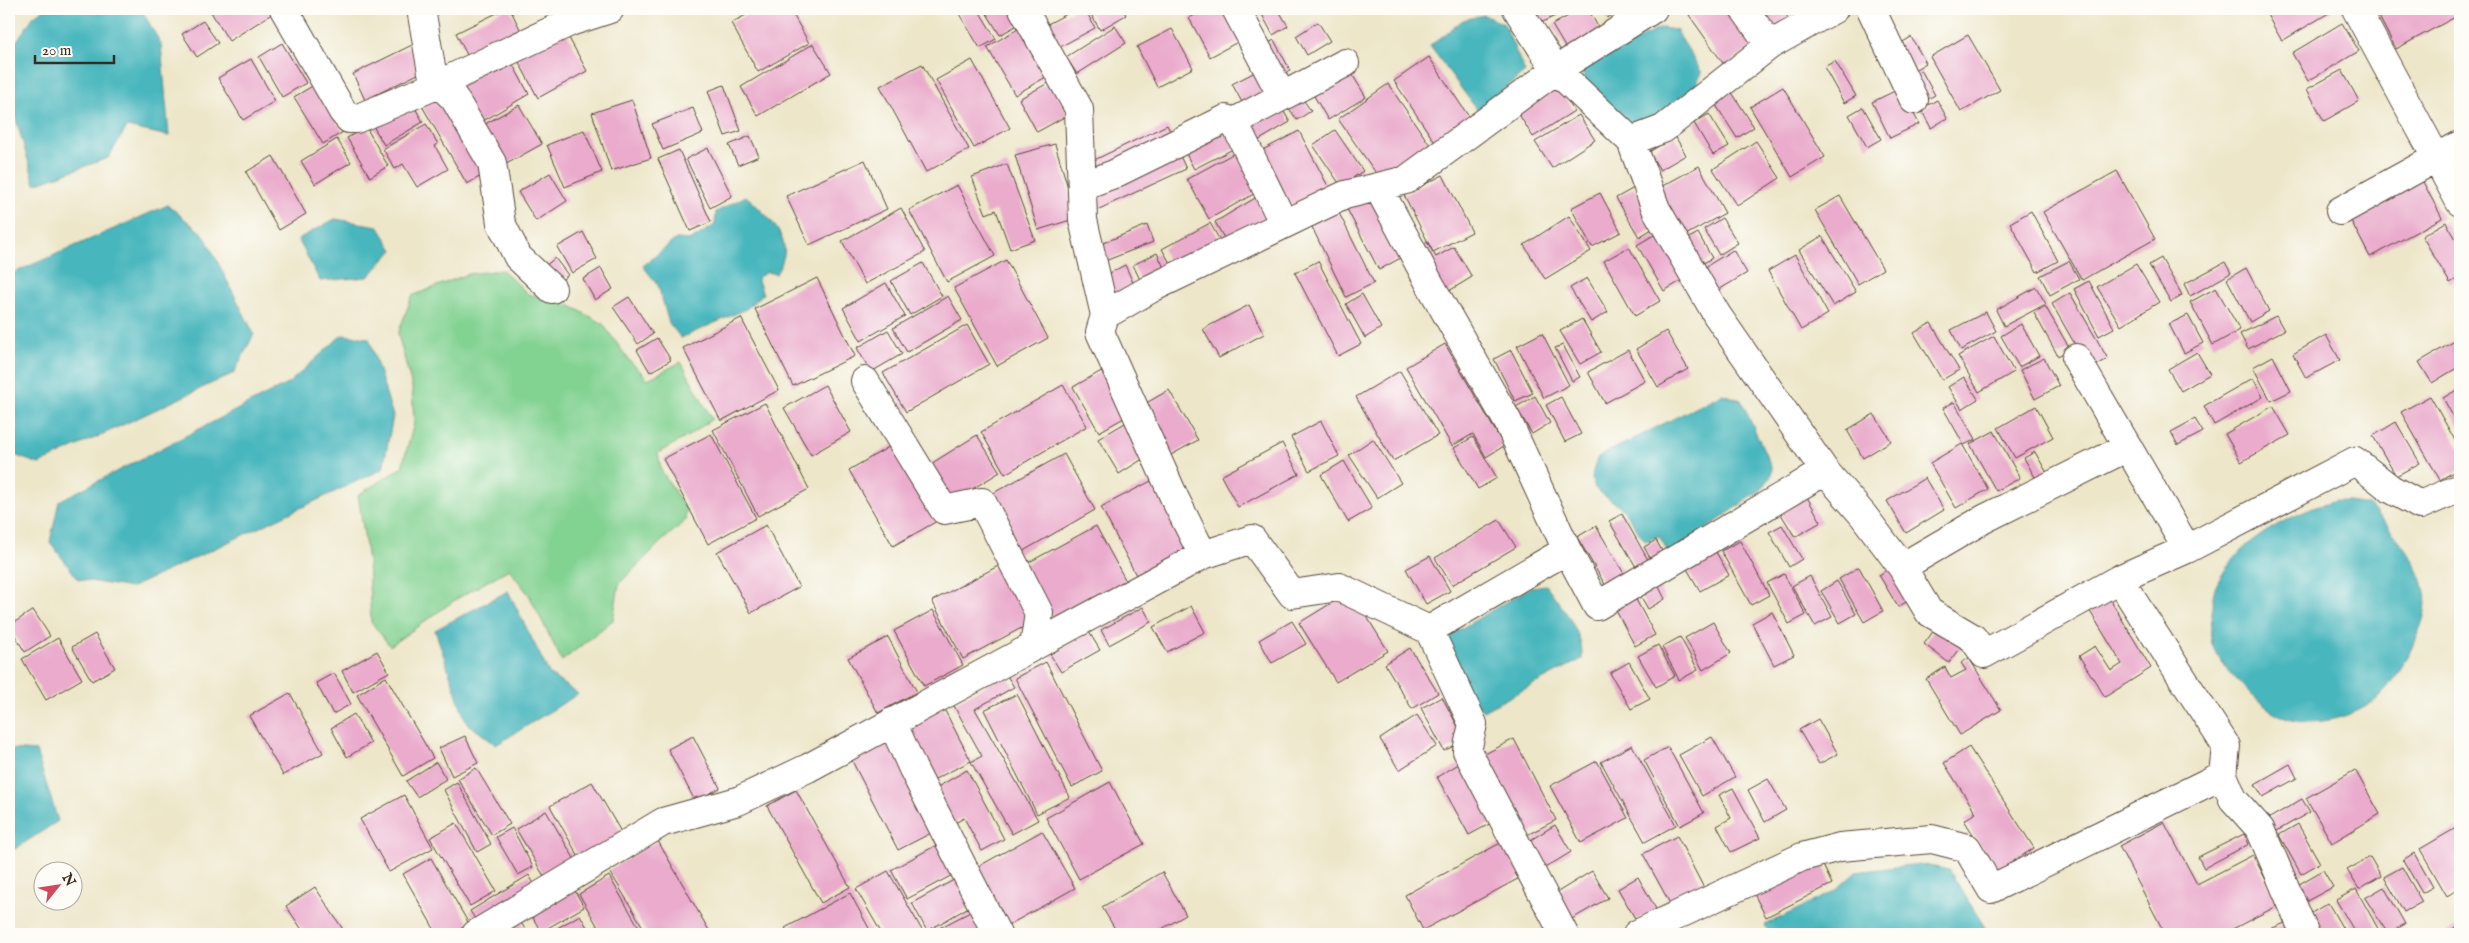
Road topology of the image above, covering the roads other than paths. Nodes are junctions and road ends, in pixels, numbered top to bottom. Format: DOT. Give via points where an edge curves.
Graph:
graph roads {
  1 [pos="284,9"];
  2 [pos="422,9"];
  3 [pos="610,9"];
  4 [pos="1236,9"];
  5 [pos="1517,9"];
  6 [pos="1653,9"];
  7 [pos="1744,9"];
  8 [pos="1834,9"];
  9 [pos="1871,9"];
  10 [pos="2356,9"];
  11 [pos="1027,10"];
  12 [pos="1770,46"];
  13 [pos="1345,63"];
  14 [pos="1556,70"];
  15 [pos="439,84"];
  16 [pos="1282,96"];
  17 [pos="1914,100"];
  18 [pos="1234,122"];
  19 [pos="1632,141"];
  20 [pos="2460,145"];
  21 [pos="2436,158"];
  22 [pos="1082,186"];
  23 [pos="1378,187"];
  24 [pos="2460,202"];
  25 [pos="2340,211"];
  26 [pos="1284,224"];
  27 [pos="552,289"];
  28 [pos="1105,315"];
  29 [pos="2076,358"];
  30 [pos="865,381"];
  31 [pos="2128,447"];
  32 [pos="1825,471"];
  33 [pos="2460,488"];
  34 [pos="2187,549"];
  35 [pos="1567,550"];
  36 [pos="1203,555"];
  37 [pos="1902,566"];
  38 [pos="2119,579"];
  39 [pos="1429,630"];
  40 [pos="1034,646"];
  41 [pos="892,722"];
  42 [pos="2223,775"];
  43 [pos="476,934"];
  44 [pos="997,934"];
  45 [pos="1564,934"];
  46 [pos="1637,934"];
  47 [pos="2305,934"];
  1 -- 15 [label="street" via="349,119 356,119"];
  2 -- 15 [label="street" via="432,72"];
  3 -- 15 [label="street" via="563,25"];
  4 -- 16 [label="street"];
  5 -- 14 [label="street"];
  6 -- 14 [label="street"];
  7 -- 12 [label="street"];
  8 -- 12 [label="street"];
  9 -- 17 [label="street"];
  10 -- 21 [label="street"];
  11 -- 22 [label="street" via="1079,109"];
  12 -- 19 [label="street" via="1663,129"];
  13 -- 16 [label="street"];
  14 -- 19 [label="street"];
  14 -- 23 [label="street" via="1406,180"];
  15 -- 27 [label="street" via="454,98 492,163 501,223 518,257"];
  16 -- 18 [label="street"];
  18 -- 22 [label="street" via="1226,119 1140,162"];
  18 -- 26 [label="street"];
  19 -- 32 [label="street" via="1656,209 1717,315"];
  20 -- 21 [label="street"];
  21 -- 24 [label="street"];
  21 -- 25 [label="street"];
  22 -- 28 [label="street" via="1084,220"];
  23 -- 26 [label="street" via="1345,195"];
  23 -- 35 [label="street" via="1508,422"];
  26 -- 28 [label="street" via="1152,288"];
  28 -- 36 [label="street" via="1100,332"];
  29 -- 31 [label="street"];
  30 -- 40 [label="street" via="944,510 982,502 1039,613"];
  31 -- 34 [label="street"];
  31 -- 37 [label="street" via="1992,515"];
  32 -- 35 [label="street" via="1597,606"];
  32 -- 37 [label="street"];
  33 -- 34 [label="street" via="2420,505 2391,489 2355,461"];
  34 -- 38 [label="street"];
  35 -- 39 [label="street"];
  36 -- 39 [label="street" via="1252,539 1292,594 1339,586"];
  36 -- 40 [label="street"];
  37 -- 38 [label="street" via="1929,612 1973,638 1984,654"];
  38 -- 42 [label="street" via="2226,746"];
  39 -- 45 [label="street" via="1473,724 1467,751"];
  40 -- 41 [label="street"];
  41 -- 43 [label="street" via="808,768 738,801 663,822"];
  41 -- 44 [label="street"];
  42 -- 46 [label="street" via="1992,890 1967,848 1932,839 1840,847 1802,856"];
  42 -- 47 [label="street" via="2232,799 2260,829"];
}
